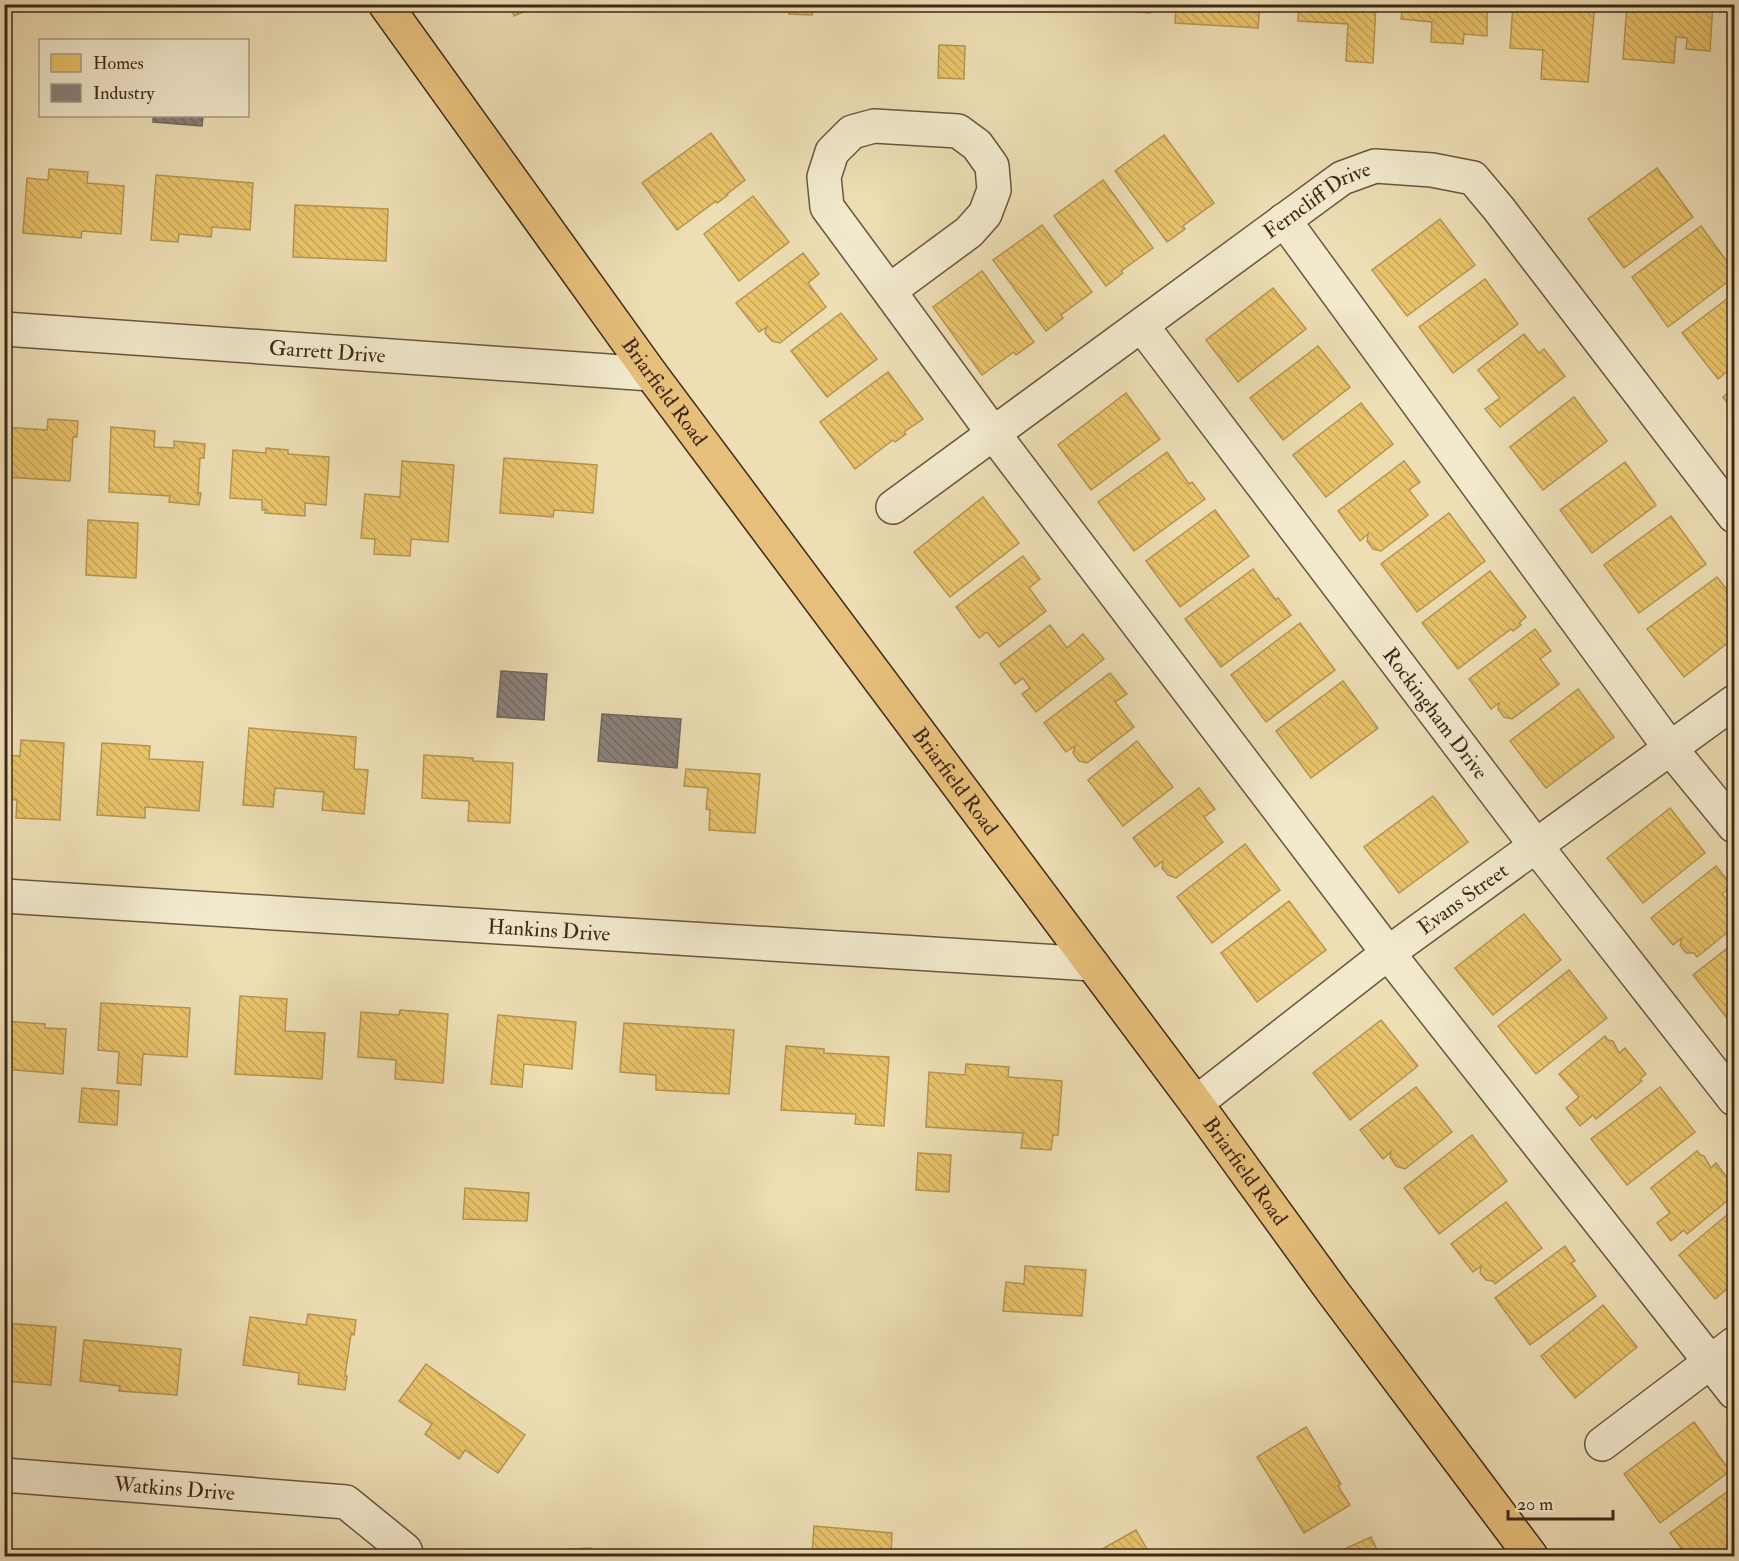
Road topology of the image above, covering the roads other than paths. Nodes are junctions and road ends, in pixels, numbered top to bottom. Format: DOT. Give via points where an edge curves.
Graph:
graph roads {
  1 [pos="385,4"];
  2 [pos="1284,220"];
  3 [pos="889,291"];
  4 [pos="1142,326"];
  5 [pos="4,329"];
  6 [pos="651,374"];
  7 [pos="993,433"];
  8 [pos="893,507"];
  9 [pos="1734,516"];
  10 [pos="1734,702"];
  11 [pos="1670,748"];
  12 [pos="1734,826"];
  13 [pos="1536,846"];
  14 [pos="4,896"];
  15 [pos="1388,953"];
  16 [pos="1092,963"];
  17 [pos="1734,1098"];
  18 [pos="1196,1103"];
  19 [pos="1723,1352"];
  20 [pos="1734,1392"];
  21 [pos="1602,1444"];
  22 [pos="4,1475"];
  23 [pos="408,1557"];
  24 [pos="1531,1557"];
  1 -- 6 [label="main road, Briarfield Road"];
  2 -- 4 [label="street, Ferncliff Drive"];
  2 -- 9 [label="street, Ferncliff Drive" via="1342,178 1375,166 1473,178"];
  2 -- 11 [label="street"];
  3 -- 3 [label="street" via="969,232 986,214 994,190 992,166 958,130 874,126 852,132 832,152 824,177 827,207"];
  3 -- 7 [label="street"];
  4 -- 7 [label="street, Ferncliff Drive"];
  4 -- 13 [label="street, Rockingham Drive"];
  5 -- 6 [label="street, Garrett Drive"];
  6 -- 16 [label="main road, Briarfield Road"];
  7 -- 8 [label="street, Ferncliff Drive"];
  7 -- 15 [label="street"];
  10 -- 11 [label="street, Evans Street"];
  11 -- 12 [label="street"];
  11 -- 13 [label="street, Evans Street"];
  13 -- 15 [label="street, Evans Street"];
  13 -- 17 [label="street, Rockingham Drive"];
  14 -- 16 [label="street, Hankins Drive"];
  15 -- 18 [label="street, Evans Street"];
  15 -- 19 [label="street"];
  16 -- 18 [label="main road, Briarfield Road"];
  18 -- 24 [label="main road, Briarfield Road"];
  19 -- 20 [label="street"];
  19 -- 21 [label="street"];
  22 -- 23 [label="street, Watkins Drive" via="346,1502 405,1550"];
}
